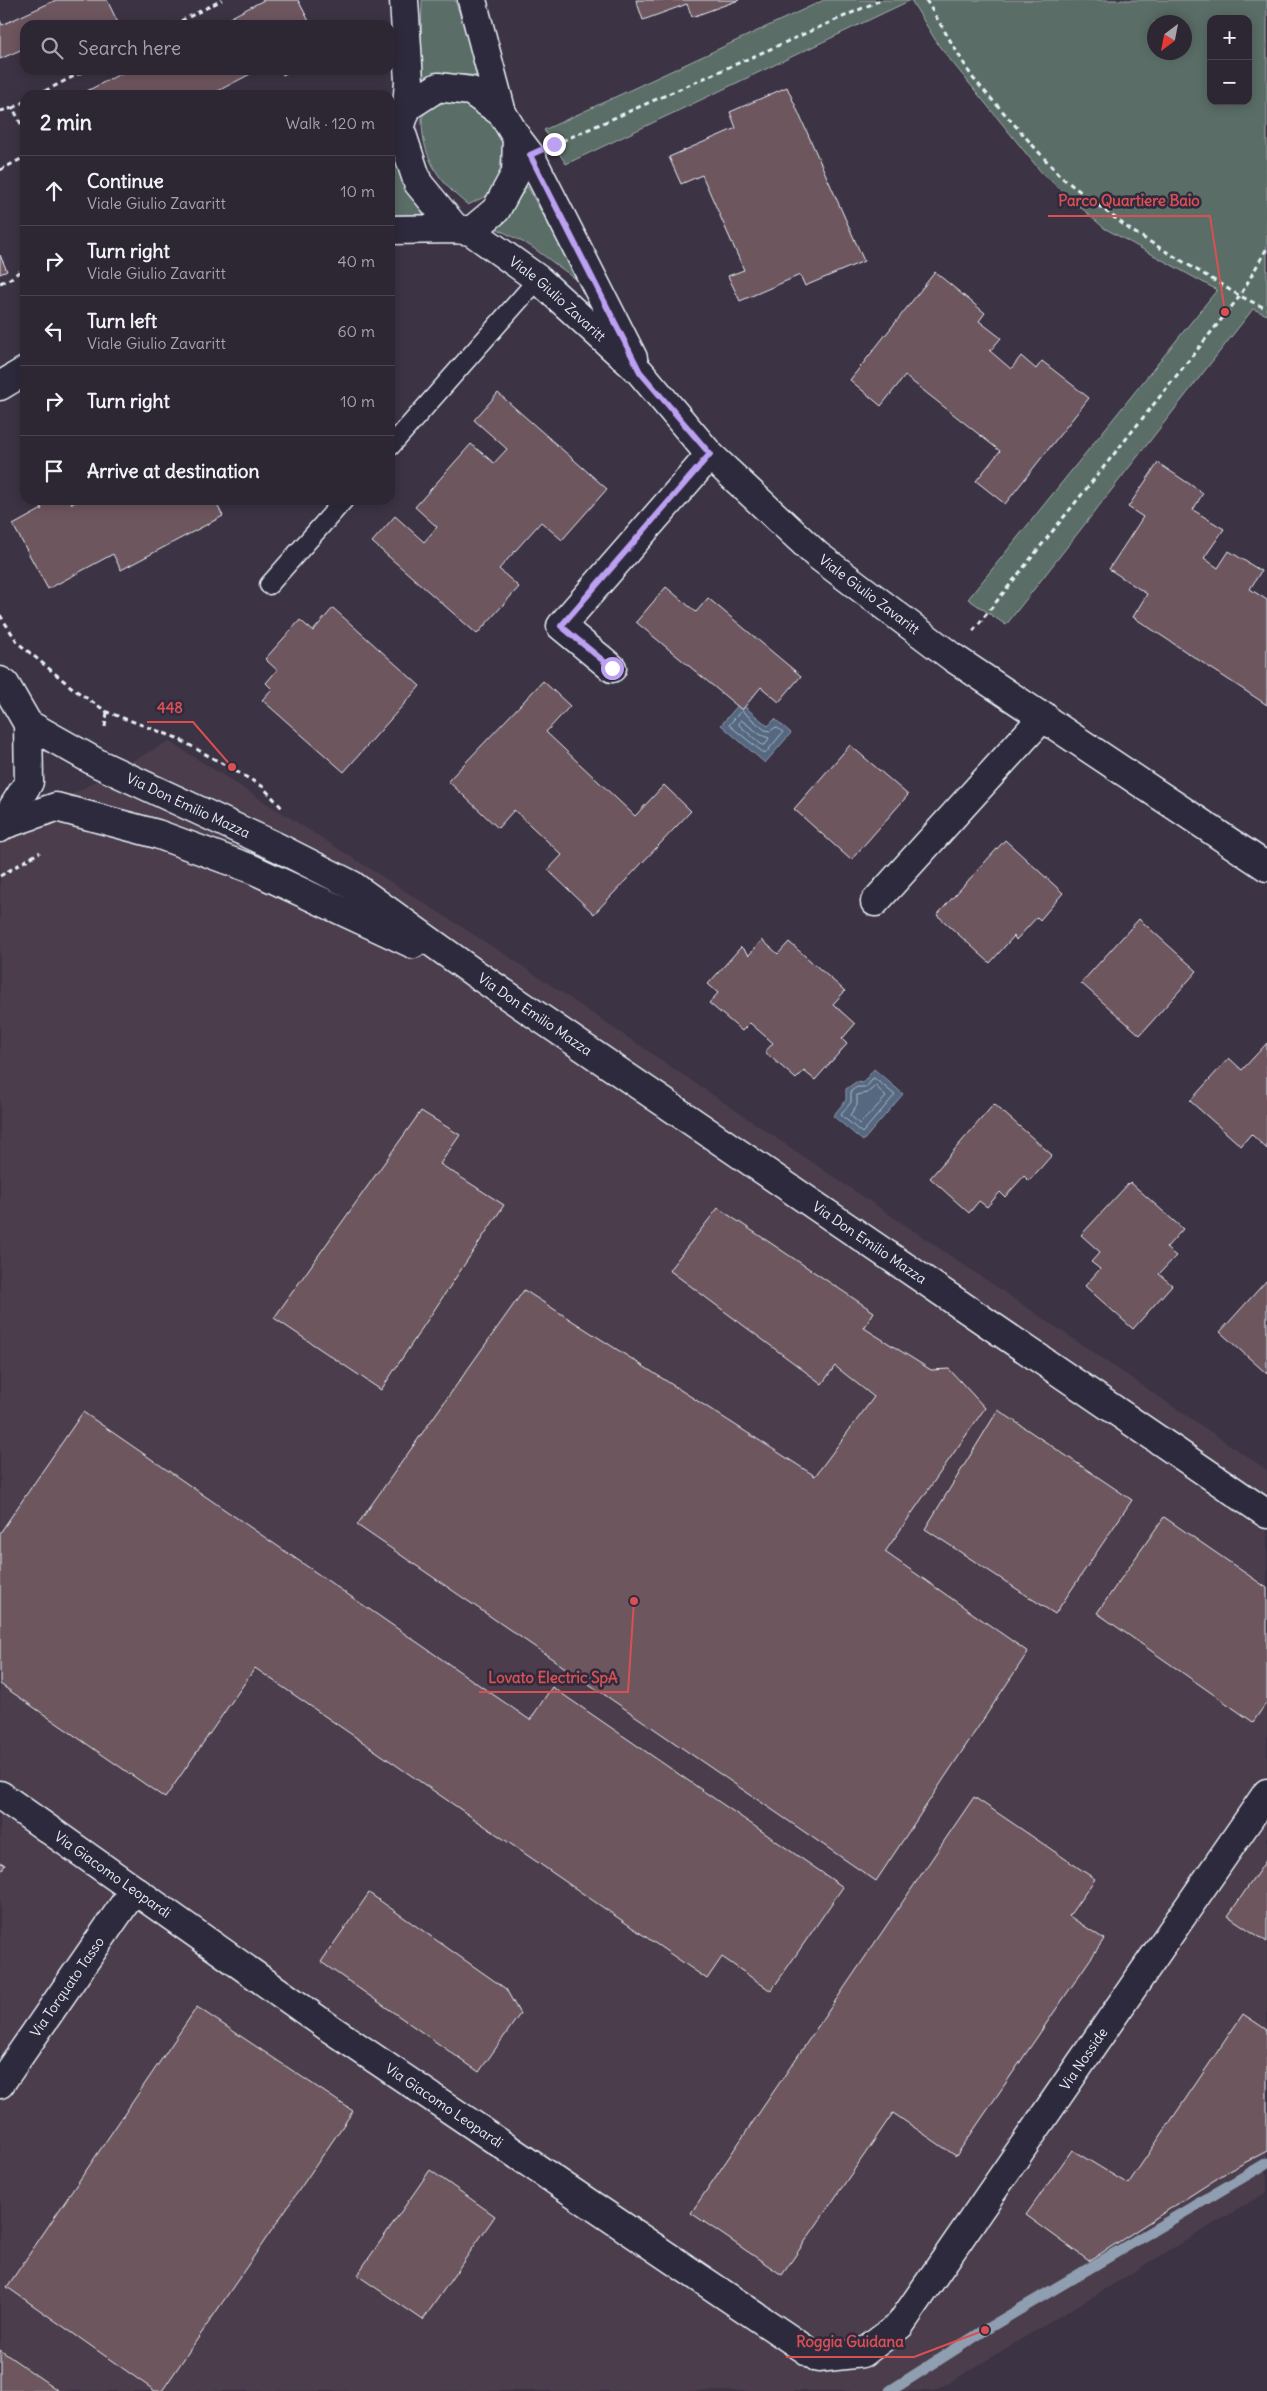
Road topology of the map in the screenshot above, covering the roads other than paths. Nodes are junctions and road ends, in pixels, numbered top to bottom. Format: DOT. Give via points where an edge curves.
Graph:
graph roads {
  1 [pos="404,0"];
  2 [pos="472,0"];
  3 [pos="502,114"];
  4 [pos="399,124"];
  5 [pos="523,146"];
  6 [pos="395,230"];
  7 [pos="463,230"];
  8 [pos="538,279"];
  9 [pos="640,372"];
  10 [pos="20,374"];
  11 [pos="0,386"];
  12 [pos="395,441"];
  13 [pos="710,454"];
  14 [pos="340,505"];
  15 [pos="269,585"];
  16 [pos="612,668"];
  17 [pos="0,681"];
  18 [pos="1044,716"];
  19 [pos="28,724"];
  20 [pos="2,826"];
  21 [pos="1267,867"];
  22 [pos="875,902"];
  23 [pos="473,972"];
  24 [pos="1267,1514"];
  25 [pos="1267,1793"];
  26 [pos="0,1795"];
  27 [pos="134,1890"];
  28 [pos="0,2084"];
  29 [pos="900,2325"];
  1 -- 4 [label="street" via="408,80"];
  2 -- 3 [label="street"];
  3 -- 4 [label="street" via="471,91 438,87"];
  3 -- 5 [label="street"];
  4 -- 7 [label="street" via="418,184"];
  5 -- 7 [label="street" via="516,173 496,210"];
  5 -- 9 [label="street, Viale Giulio Zavaritt"];
  6 -- 7 [label="street"];
  7 -- 8 [label="street, Viale Giulio Zavaritt"];
  8 -- 9 [label="street, Viale Giulio Zavaritt"];
  8 -- 12 [label="lane"];
  9 -- 13 [label="street, Viale Giulio Zavaritt"];
  10 -- 11 [label="street"];
  13 -- 16 [label="street" via="561,626"];
  13 -- 18 [label="street, Viale Giulio Zavaritt" via="817,555 952,657"];
  14 -- 15 [label="lane"];
  17 -- 19 [label="street, Via Don Emilio Mazza" via="6,684"];
  18 -- 21 [label="street, Viale Giulio Zavaritt"];
  18 -- 22 [label="street"];
  19 -- 20 [label="street, Via Don Emilio Mazza" via="29,782"];
  19 -- 23 [label="street, Via Don Emilio Mazza" via="99,764 352,885"];
  20 -- 23 [label="street, Via Don Emilio Mazza" via="56,807 157,834 252,869"];
  23 -- 24 [label="street, Via Don Emilio Mazza"];
  25 -- 29 [label="street, Via Nosside"];
  26 -- 27 [label="street, Via Giacomo Leopardi"];
  27 -- 28 [label="street, Via Torquato Tasso"];
  27 -- 29 [label="street, Via Giacomo Leopardi" via="356,2045 818,2358 863,2353"];
}
